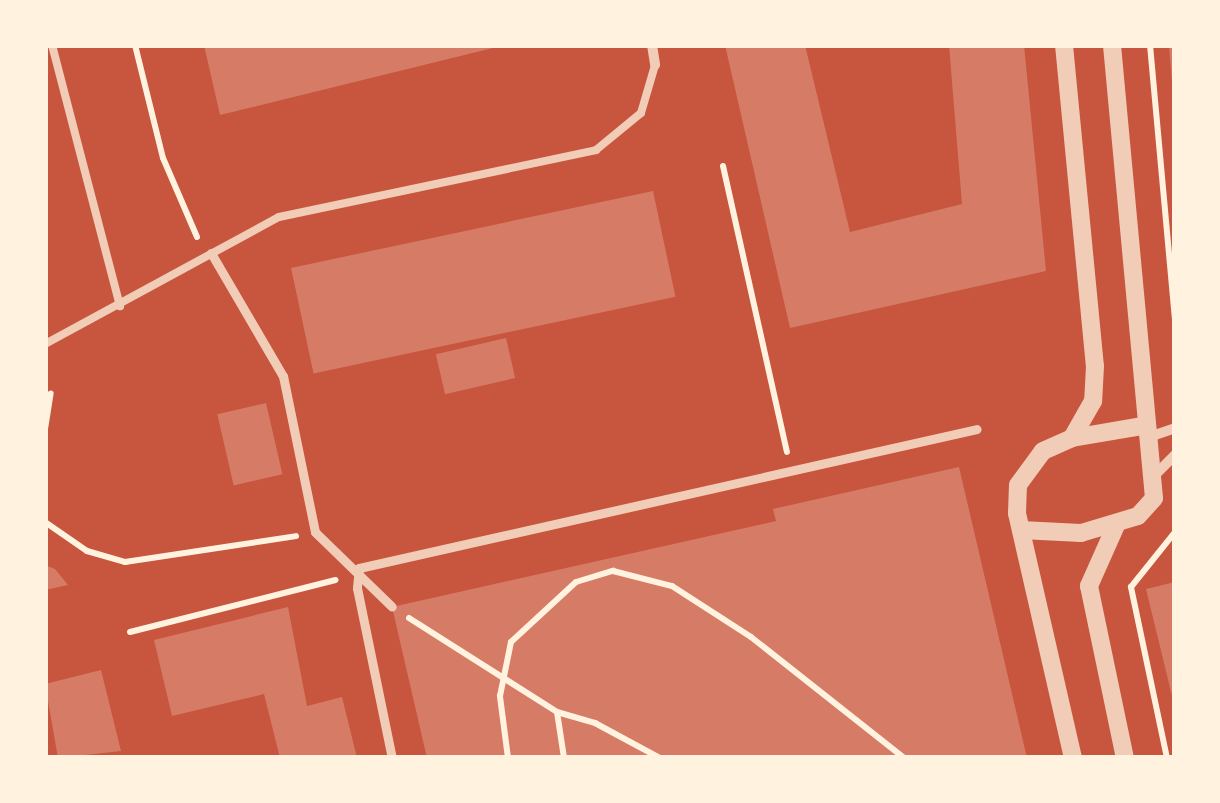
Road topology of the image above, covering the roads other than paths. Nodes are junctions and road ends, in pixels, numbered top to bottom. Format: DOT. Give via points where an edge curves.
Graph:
graph roads {
  1 [pos="52,45"];
  2 [pos="652,45"];
  3 [pos="1064,45"];
  4 [pos="1112,45"];
  5 [pos="655,65"];
  6 [pos="211,253"];
  7 [pos="120,306"];
  8 [pos="45,344"];
  9 [pos="1175,428"];
  10 [pos="977,429"];
  11 [pos="1148,431"];
  12 [pos="1072,438"];
  13 [pos="1175,455"];
  14 [pos="1156,474"];
  15 [pos="1117,523"];
  16 [pos="1022,530"];
  17 [pos="359,568"];
  18 [pos="392,608"];
  19 [pos="392,758"];
  20 [pos="1073,758"];
  21 [pos="1125,758"];
  1 -- 7 [label="lane"];
  2 -- 5 [label="street"];
  3 -- 12 [label="street" via="1095,366 1093,401"];
  4 -- 11 [label="street"];
  5 -- 6 [label="lane" via="642,113 596,150 279,217"];
  6 -- 7 [label="lane"];
  6 -- 17 [label="street" via="283,376 315,532"];
  7 -- 8 [label="lane"];
  9 -- 11 [label="street"];
  10 -- 17 [label="street"];
  11 -- 12 [label="street"];
  11 -- 14 [label="street"];
  12 -- 16 [label="street" via="1032,459 1018,485"];
  13 -- 14 [label="street"];
  14 -- 15 [label="street" via="1148,508"];
  15 -- 16 [label="street" via="1081,533"];
  15 -- 21 [label="street" via="1090,586"];
  16 -- 20 [label="street"];
  17 -- 18 [label="street"];
  17 -- 19 [label="street" via="357,588"];
}
